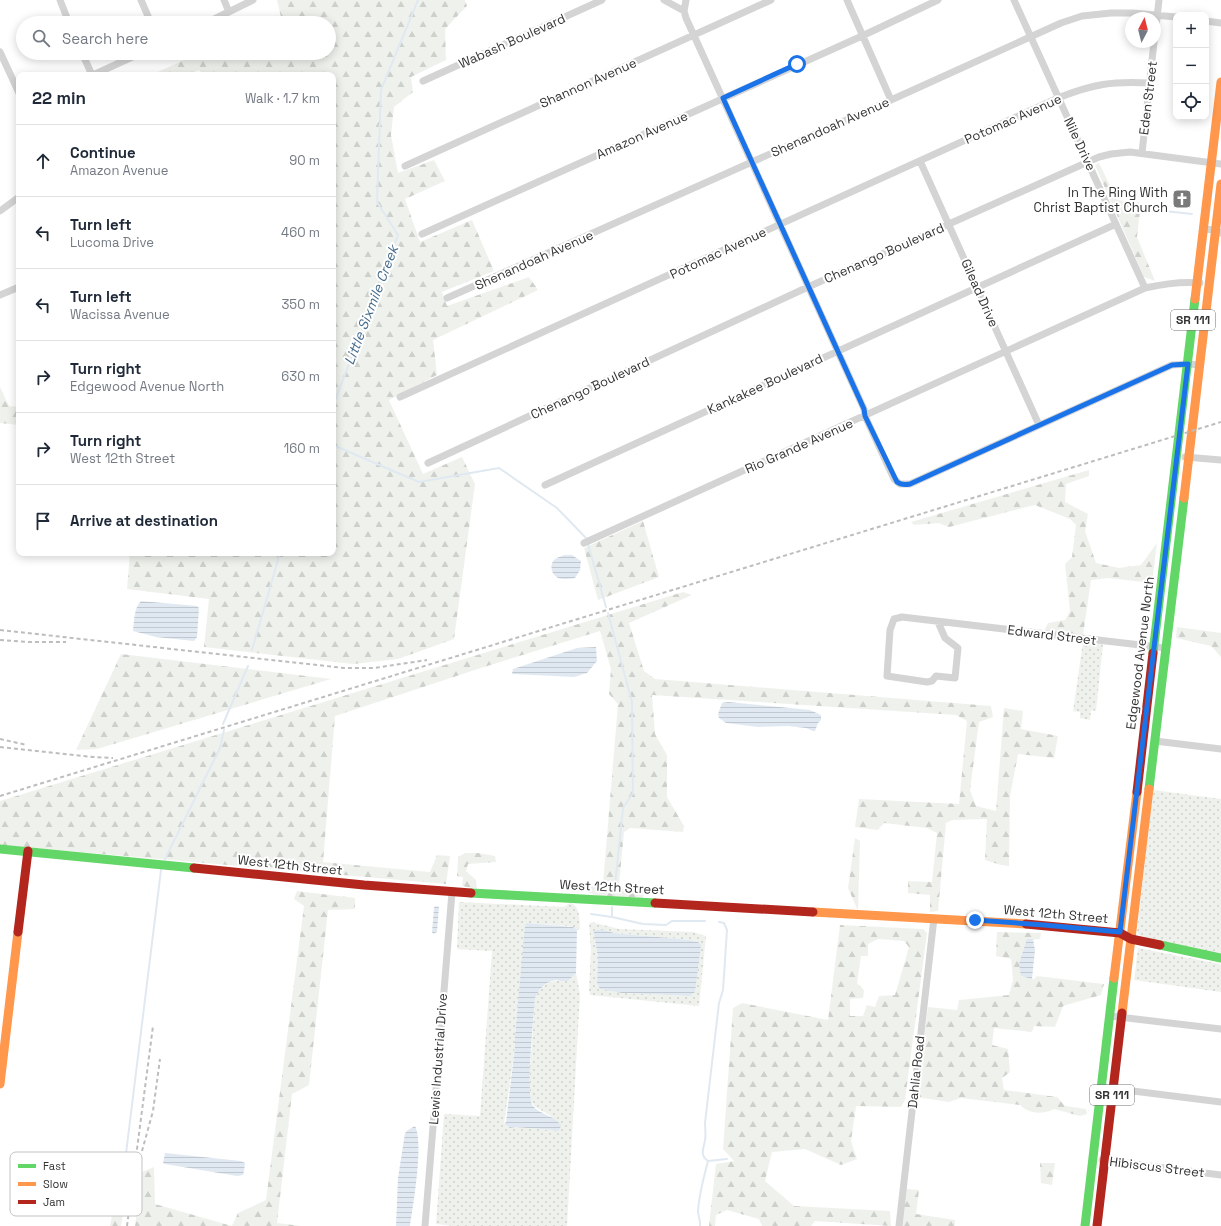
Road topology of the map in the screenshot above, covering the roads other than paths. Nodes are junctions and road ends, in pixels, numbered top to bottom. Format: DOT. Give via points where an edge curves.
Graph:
graph roads {
  1 [pos="60,0"];
  2 [pos="142,0"];
  3 [pos="224,0"];
  4 [pos="253,0"];
  5 [pos="602,0"];
  6 [pos="664,0"];
  7 [pos="686,0"];
  8 [pos="771,0"];
  9 [pos="847,0"];
  10 [pos="938,0"];
  11 [pos="1014,0"];
  12 [pos="1159,0"];
  13 [pos="684,11"];
  14 [pos="229,12"];
  15 [pos="1157,12"];
  16 [pos="1125,13"];
  17 [pos="1161,15"];
  18 [pos="67,16"];
  19 [pos="148,16"];
  20 [pos="221,16"];
  21 [pos="1173,17"];
  22 [pos="1209,21"];
  23 [pos="1221,23"];
  24 [pos="694,34"];
  25 [pos="862,36"];
  26 [pos="1031,36"];
  27 [pos="1153,48"];
  28 [pos="0,52"];
  29 [pos="86,60"];
  30 [pos="126,60"];
  31 [pos="92,72"];
  32 [pos="100,72"];
  33 [pos="423,81"];
  34 [pos="1221,82"];
  35 [pos="1150,83"];
  36 [pos="16,87"];
  37 [pos="723,98"];
  38 [pos="1058,98"];
  39 [pos="891,100"];
  40 [pos="1142,153"];
  41 [pos="920,161"];
  42 [pos="752,162"];
  43 [pos="1088,162"];
  44 [pos="1216,163"];
  45 [pos="405,166"];
  46 [pos="1221,184"];
  47 [pos="16,198"];
  48 [pos="0,211"];
  49 [pos="781,224"];
  50 [pos="948,224"];
  51 [pos="1116,224"];
  52 [pos="1204,229"];
  53 [pos="1218,232"];
  54 [pos="422,234"];
  55 [pos="1198,282"];
  56 [pos="1209,284"];
  57 [pos="808,287"];
  58 [pos="978,287"];
  59 [pos="16,288"];
  60 [pos="1145,288"];
  61 [pos="0,295"];
  62 [pos="447,298"];
  63 [pos="838,351"];
  64 [pos="1006,351"];
  65 [pos="1188,364"];
  66 [pos="1200,365"];
  67 [pos="400,397"];
  68 [pos="865,416"];
  69 [pos="1039,425"];
  70 [pos="1177,456"];
  71 [pos="1188,457"];
  72 [pos="1221,460"];
  73 [pos="428,463"];
  74 [pos="546,485"];
  75 [pos="584,543"];
  76 [pos="938,622"];
  77 [pos="1154,647"];
  78 [pos="1166,648"];
  79 [pos="1155,741"];
  80 [pos="1221,749"];
  81 [pos="1137,791"];
  82 [pos="1149,792"];
  83 [pos="0,849"];
  84 [pos="28,851"];
  85 [pos="452,892"];
  86 [pos="934,918"];
  87 [pos="1120,932"];
  88 [pos="1131,939"];
  89 [pos="1221,958"];
  90 [pos="1110,1016"];
  91 [pos="1122,1017"];
  92 [pos="1221,1029"];
  93 [pos="2,1044"];
  94 [pos="0,1084"];
  95 [pos="1101,1087"];
  96 [pos="1113,1089"];
  97 [pos="1221,1102"];
  98 [pos="1093,1159"];
  99 [pos="1105,1161"];
  100 [pos="1221,1175"];
  101 [pos="425,1226"];
  102 [pos="899,1226"];
  103 [pos="1085,1226"];
  104 [pos="1097,1226"];
  1 -- 18 [label="street"];
  2 -- 19 [label="street"];
  3 -- 14 [label="street"];
  4 -- 14 [label="street"];
  5 -- 33 [label="street, Wabash Boulevard"];
  6 -- 13 [label="street"];
  7 -- 13 [label="street"];
  8 -- 24 [label="street, Shannon Avenue"];
  9 -- 25 [label="street"];
  10 -- 25 [label="street, Amazon Avenue"];
  11 -- 26 [label="street, Nile Drive"];
  12 -- 15 [label="street"];
  13 -- 24 [label="street"];
  14 -- 20 [label="street"];
  16 -- 26 [label="street, Shenandoah Avenue" via="1082,16 1061,22"];
  17 -- 21 [label="street, Shenandoah Avenue"];
  22 -- 23 [label="street"];
  24 -- 37 [label="street"];
  24 -- 45 [label="street, Shannon Avenue"];
  25 -- 37 [label="street, Amazon Avenue"];
  25 -- 39 [label="street"];
  26 -- 38 [label="street, Nile Drive"];
  26 -- 39 [label="street, Shenandoah Avenue"];
  27 -- 35 [label="street, Eden Street"];
  28 -- 36 [label="street"];
  29 -- 31 [label="street"];
  30 -- 32 [label="street"];
  34 -- 44 [label="main road, Edgewood Avenue North / SR 111"];
  35 -- 38 [label="street, Potomac Avenue" via="1110,82"];
  35 -- 40 [label="street, Eden Street"];
  37 -- 42 [label="street"];
  37 -- 54 [label="street, Amazon Avenue"];
  38 -- 41 [label="street, Potomac Avenue"];
  38 -- 43 [label="street, Nile Drive"];
  39 -- 42 [label="street, Shenandoah Avenue"];
  40 -- 43 [label="street, Chenango Boulevard" via="1111,154"];
  40 -- 44 [label="street, Chenango Boulevard"];
  41 -- 49 [label="street, Potomac Avenue"];
  41 -- 50 [label="street, Gilead Drive"];
  42 -- 49 [label="street"];
  42 -- 62 [label="street, Shenandoah Avenue"];
  43 -- 50 [label="street, Chenango Boulevard"];
  43 -- 51 [label="street, Nile Drive"];
  44 -- 52 [label="main road, Edgewood Avenue North / SR 111"];
  46 -- 53 [label="main road, Edgewood Avenue North / SR 111"];
  47 -- 48 [label="street"];
  49 -- 57 [label="street"];
  49 -- 67 [label="street, Potomac Avenue"];
  50 -- 57 [label="street, Chenango Boulevard"];
  50 -- 58 [label="street, Gilead Drive"];
  51 -- 58 [label="street, Kankakee Boulevard"];
  51 -- 60 [label="street, Nile Drive"];
  52 -- 53 [label="street"];
  52 -- 55 [label="main road, Edgewood Avenue North / SR 111"];
  53 -- 56 [label="main road, Edgewood Avenue North / SR 111"];
  55 -- 56 [label="street, Rio Grande Avenue"];
  55 -- 60 [label="street, Rio Grande Avenue"];
  55 -- 65 [label="main road, Edgewood Avenue North / SR 111"];
  56 -- 66 [label="main road, Edgewood Avenue North / SR 111"];
  57 -- 63 [label="street"];
  57 -- 73 [label="street, Chenango Boulevard"];
  58 -- 63 [label="street, Kankakee Boulevard"];
  58 -- 64 [label="street, Gilead Drive"];
  59 -- 61 [label="street"];
  60 -- 64 [label="street, Rio Grande Avenue"];
  63 -- 68 [label="street"];
  63 -- 74 [label="street, Kankakee Boulevard"];
  64 -- 68 [label="street, Rio Grande Avenue"];
  64 -- 69 [label="street, Gilead Drive"];
  65 -- 66 [label="street"];
  65 -- 69 [label="street" via="1172,365"];
  65 -- 70 [label="main road, Edgewood Avenue North / SR 111"];
  66 -- 71 [label="main road, Edgewood Avenue North / SR 111"];
  68 -- 69 [label="street" via="894,480 900,484 910,484"];
  68 -- 75 [label="street, Rio Grande Avenue"];
  70 -- 71 [label="street"];
  70 -- 77 [label="main road, Edgewood Avenue North / SR 111"];
  71 -- 72 [label="street"];
  71 -- 78 [label="main road, Edgewood Avenue North / SR 111"];
  76 -- 76 [label="street, Edward Street" via="894,619 890,630 887,676 927,682 936,676 955,678 958,648 945,638"];
  76 -- 77 [label="street, Edward Street"];
  77 -- 78 [label="street, Edward Street"];
  77 -- 81 [label="main road, Edgewood Avenue North / SR 111"];
  78 -- 79 [label="main road, Edgewood Avenue North / SR 111"];
  79 -- 80 [label="street"];
  79 -- 82 [label="main road, Edgewood Avenue North / SR 111"];
  81 -- 82 [label="street"];
  81 -- 87 [label="main road, Edgewood Avenue North / SR 111"];
  82 -- 88 [label="main road, Edgewood Avenue North / SR 111"];
  83 -- 84 [label="main road, West 12th Street"];
  84 -- 85 [label="main road, West 12th Street" via="364,886"];
  84 -- 93 [label="main road"];
  85 -- 86 [label="main road, West 12th Street"];
  85 -- 101 [label="street, Lewis Industrial Drive"];
  86 -- 87 [label="main road, West 12th Street"];
  86 -- 102 [label="street, Dahlia Road"];
  87 -- 88 [label="main road, West 12th Street"];
  87 -- 90 [label="main road, Edgewood Avenue North / SR 111"];
  88 -- 89 [label="main road, West 12th Street"];
  88 -- 91 [label="main road, Edgewood Avenue North / SR 111"];
  90 -- 91 [label="street"];
  90 -- 95 [label="main road, Edgewood Avenue North / SR 111"];
  91 -- 92 [label="street"];
  91 -- 96 [label="main road, Edgewood Avenue North / SR 111"];
  93 -- 94 [label="main road"];
  95 -- 96 [label="street"];
  95 -- 98 [label="main road, Edgewood Avenue North / SR 111"];
  96 -- 97 [label="street"];
  96 -- 99 [label="main road, Edgewood Avenue North / SR 111"];
  98 -- 99 [label="street, Hibiscus Street"];
  98 -- 103 [label="main road, Edgewood Avenue North / SR 111"];
  99 -- 100 [label="street, Hibiscus Street"];
  99 -- 104 [label="main road, Edgewood Avenue North / SR 111"];
}
